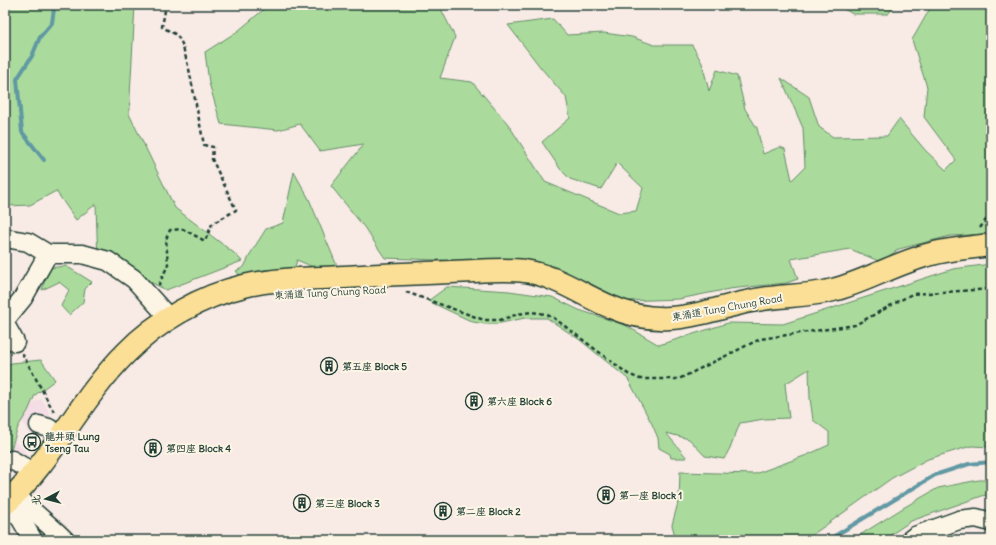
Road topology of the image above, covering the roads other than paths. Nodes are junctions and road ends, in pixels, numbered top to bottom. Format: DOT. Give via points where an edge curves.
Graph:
graph roads {
  1 [pos="5,238"];
  2 [pos="991,245"];
  3 [pos="48,254"];
  4 [pos="169,318"];
  5 [pos="5,320"];
  6 [pos="5,324"];
  7 [pos="15,342"];
  8 [pos="40,425"];
  9 [pos="59,438"];
  10 [pos="12,460"];
  11 [pos="34,473"];
  12 [pos="9,500"];
  13 [pos="991,522"];
  14 [pos="33,540"];
  15 [pos="65,540"];
  16 [pos="910,540"];
  1 -- 3 [label="street" via="28,242"];
  2 -- 4 [label="main road, 東涌道 Tung Chung Road" via="929,254 834,290 754,300 671,318 633,314 611,307 552,278 524,271 506,270 272,281 244,286 213,296"];
  3 -- 4 [label="street" via="82,254 108,261 134,279"];
  3 -- 5 [label="street" via="23,298"];
  4 -- 9 [label="main road, 東涌道 Tung Chung Road" via="122,357 82,405"];
  6 -- 7 [label="street"];
  8 -- 9 [label="street" via="50,428"];
  9 -- 11 [label="main road, 東涌道 Tung Chung Road"];
  10 -- 11 [label="street"];
  11 -- 12 [label="main road, 東涌道 Tung Chung Road"];
  12 -- 14 [label="street"];
  12 -- 15 [label="street" via="29,508"];
  13 -- 16 [label="street" via="976,518 959,520"];
}
